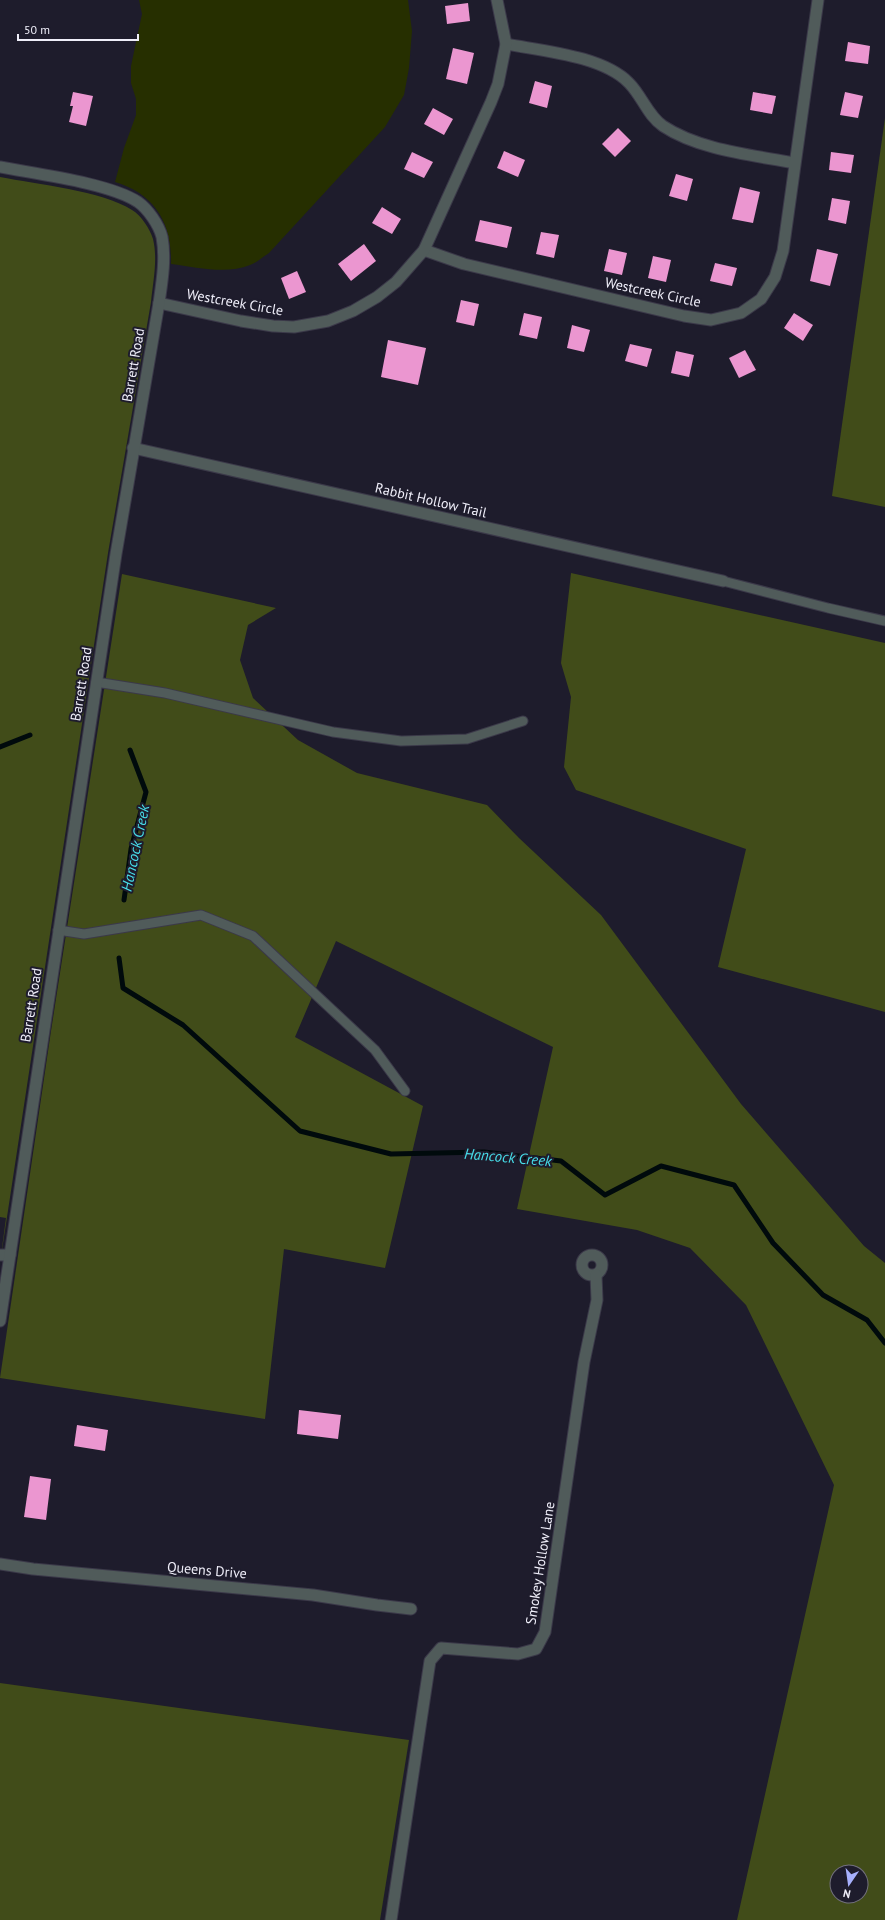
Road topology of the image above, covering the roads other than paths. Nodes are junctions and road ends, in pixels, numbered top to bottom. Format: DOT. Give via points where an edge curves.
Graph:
graph roads {
  1 [pos="497,0"];
  2 [pos="818,0"];
  3 [pos="506,44"];
  4 [pos="794,163"];
  5 [pos="0,167"];
  6 [pos="424,250"];
  7 [pos="159,303"];
  8 [pos="134,448"];
  9 [pos="723,581"];
  10 [pos="885,620"];
  11 [pos="96,682"];
  12 [pos="523,721"];
  13 [pos="58,930"];
  14 [pos="405,1091"];
  15 [pos="5,1255"];
  16 [pos="596,1275"];
  17 [pos="0,1321"];
  18 [pos="0,1564"];
  19 [pos="411,1608"];
  20 [pos="391,1920"];
  1 -- 3 [label="street, Westcreek Circle"];
  2 -- 4 [label="street, Westcreek Circle"];
  3 -- 4 [label="street" via="551,52 614,70 629,83 662,126 691,140"];
  3 -- 6 [label="street, Westcreek Circle" via="498,84 491,102"];
  4 -- 6 [label="street, Westcreek Circle" via="783,251 775,277 761,299 741,313 711,320 684,316 464,264"];
  5 -- 7 [label="street, Barrett Road" via="94,186 122,194 139,203 154,220 162,236 163,276"];
  6 -- 7 [label="street, Westcreek Circle" via="396,282 377,297 353,311 328,321 294,327 273,326"];
  7 -- 8 [label="street, Barrett Road"];
  8 -- 9 [label="street, Rabbit Hollow Trail"];
  8 -- 11 [label="street, Barrett Road"];
  9 -- 10 [label="lane"];
  11 -- 12 [label="lane" via="165,693 333,732 401,741 467,739"];
  11 -- 13 [label="street, Barrett Road"];
  13 -- 14 [label="lane" via="84,934 201,915 253,936 375,1050"];
  13 -- 15 [label="street, Barrett Road"];
  15 -- 17 [label="street, Barrett Road"];
  16 -- 20 [label="street, Smokey Hollow Lane" via="597,1300 584,1362 545,1632 536,1648 518,1654 441,1648 430,1661"];
  18 -- 19 [label="street, Queens Drive" via="313,1595"];
}
